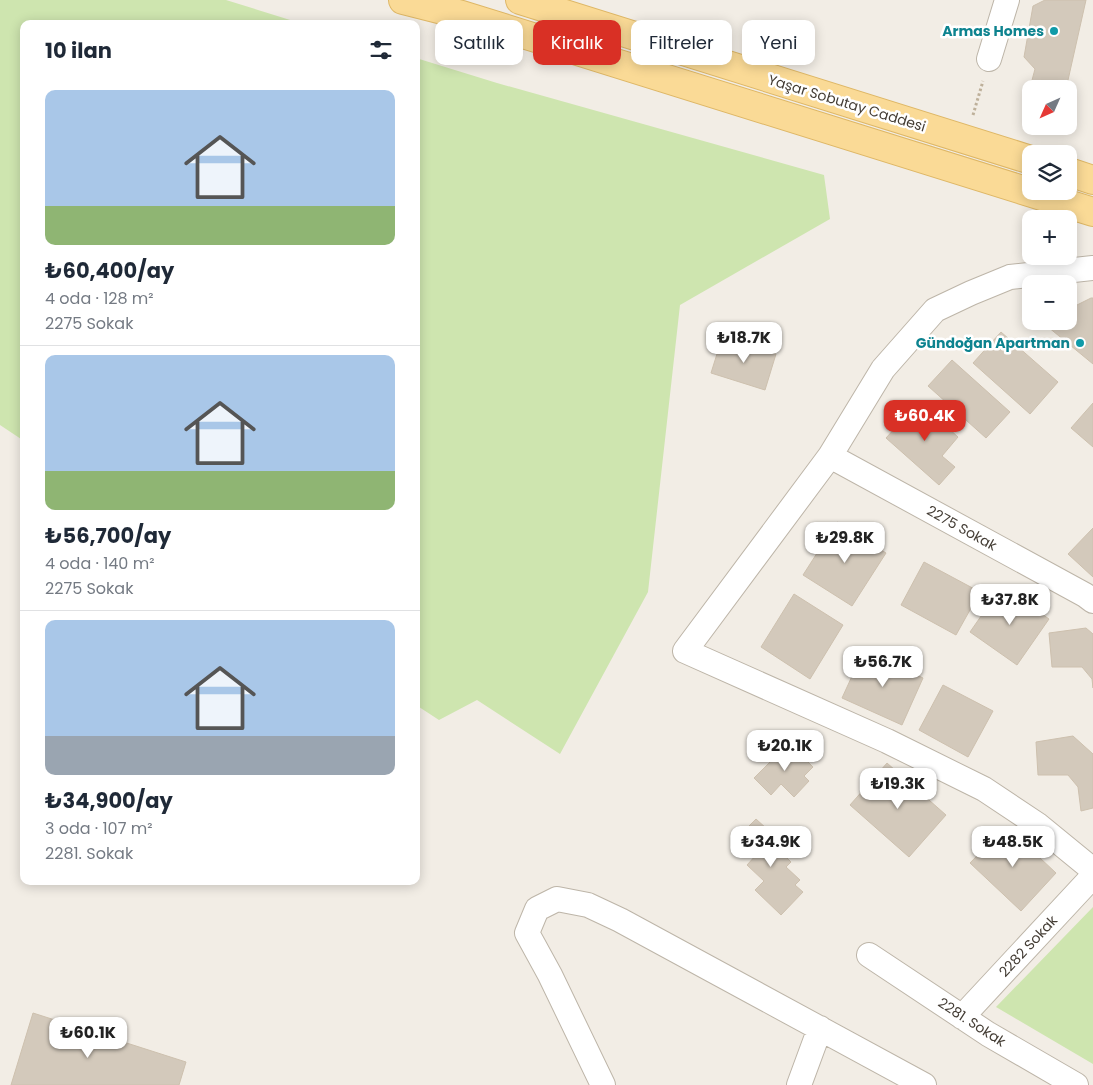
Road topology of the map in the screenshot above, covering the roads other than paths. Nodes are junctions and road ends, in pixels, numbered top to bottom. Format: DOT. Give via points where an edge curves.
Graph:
graph roads {
  1 [pos="404,0"];
  2 [pos="520,0"];
  3 [pos="1007,0"];
  4 [pos="990,59"];
  5 [pos="1022,157"];
  6 [pos="1077,175"];
  7 [pos="1093,180"];
  8 [pos="1093,212"];
  9 [pos="1093,268"];
  10 [pos="830,456"];
  11 [pos="1093,601"];
  12 [pos="1093,870"];
  13 [pos="1093,876"];
  14 [pos="869,956"];
  15 [pos="962,1017"];
  16 [pos="820,1028"];
  17 [pos="603,1085"];
  18 [pos="799,1085"];
  19 [pos="924,1085"];
  20 [pos="1076,1085"];
  1 -- 8 [label="main road" via="462,15"];
  2 -- 5 [label="main road, Yaşar Sobutay Caddesi"];
  3 -- 4 [label="street"];
  6 -- 7 [label="main road"];
  9 -- 10 [label="street" via="1010,277 935,310 884,369"];
  10 -- 11 [label="street, 2275 Sokak"];
  10 -- 12 [label="street" via="685,651 887,741 984,789 1038,825"];
  13 -- 15 [label="street, 2282 Sokak"];
  14 -- 15 [label="street, 2281. Sokak"];
  15 -- 20 [label="street, 2281. Sokak"];
  16 -- 17 [label="street" via="620,920 588,905 557,899 537,909 526,933"];
  16 -- 18 [label="street"];
  16 -- 19 [label="street"];
}
